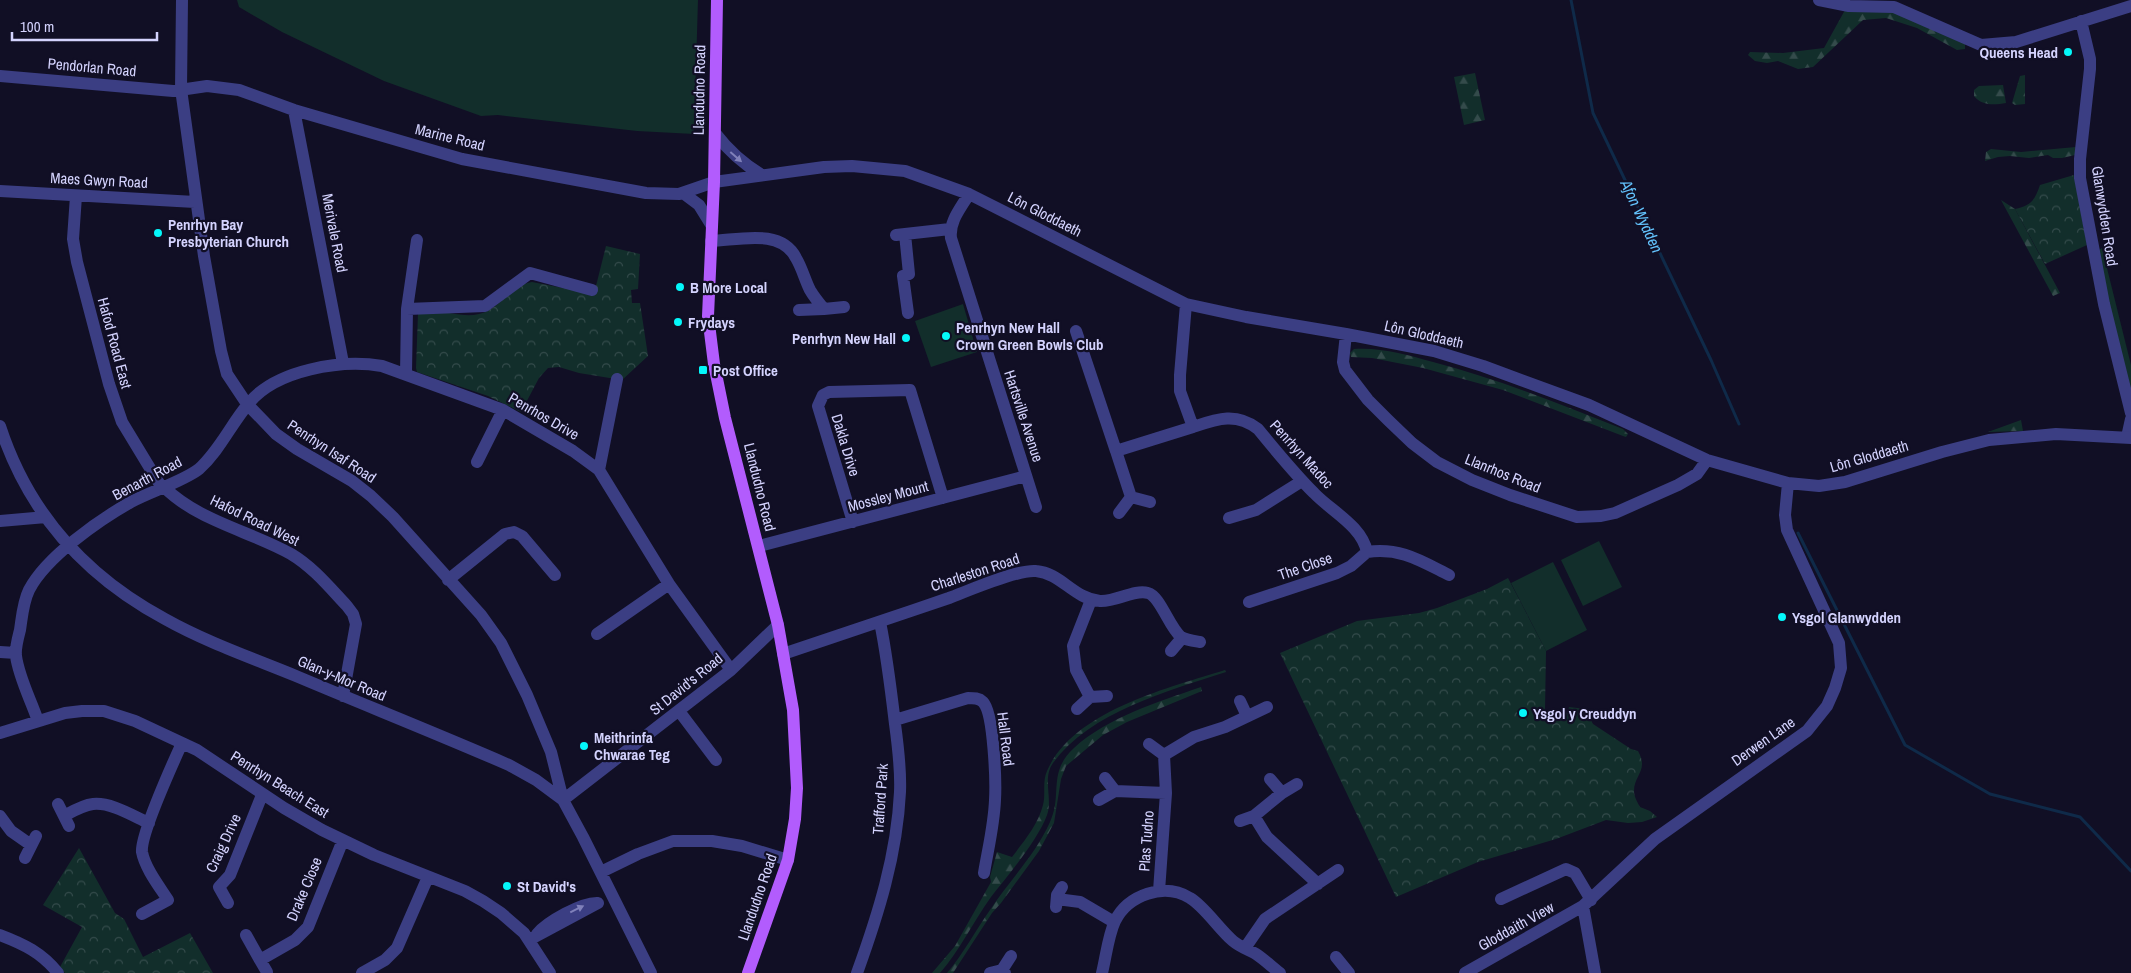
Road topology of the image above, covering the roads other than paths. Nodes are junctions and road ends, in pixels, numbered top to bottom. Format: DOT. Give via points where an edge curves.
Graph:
graph roads {
  1 [pos="182,0"];
  2 [pos="717,0"];
  3 [pos="1819,0"];
  4 [pos="2131,6"];
  5 [pos="2081,22"];
  6 [pos="0,76"];
  7 [pos="181,89"];
  8 [pos="294,110"];
  9 [pos="715,133"];
  10 [pos="762,175"];
  11 [pos="714,182"];
  12 [pos="0,190"];
  13 [pos="683,193"];
  14 [pos="969,194"];
  15 [pos="76,196"];
  16 [pos="195,202"];
  17 [pos="712,226"];
  18 [pos="950,229"];
  19 [pos="417,240"];
  20 [pos="711,241"];
  21 [pos="592,290"];
  22 [pos="1186,304"];
  23 [pos="844,307"];
  24 [pos="407,308"];
  25 [pos="824,309"];
  26 [pos="799,310"];
  27 [pos="908,314"];
  28 [pos="1076,331"];
  29 [pos="1346,334"];
  30 [pos="343,364"];
  31 [pos="406,374"];
  32 [pos="617,379"];
  33 [pos="247,404"];
  34 [pos="503,410"];
  35 [pos="2131,413"];
  36 [pos="2131,419"];
  37 [pos="0,426"];
  38 [pos="1193,426"];
  39 [pos="2129,438"];
  40 [pos="1116,451"];
  41 [pos="1707,460"];
  42 [pos="477,462"];
  43 [pos="599,470"];
  44 [pos="1026,476"];
  45 [pos="1302,481"];
  46 [pos="1788,483"];
  47 [pos="163,487"];
  48 [pos="1131,497"];
  49 [pos="943,498"];
  50 [pos="1150,502"];
  51 [pos="1036,507"];
  52 [pos="1119,513"];
  53 [pos="46,517"];
  54 [pos="1229,518"];
  55 [pos="0,521"];
  56 [pos="853,522"];
  57 [pos="67,544"];
  58 [pos="758,546"];
  59 [pos="1368,552"];
  60 [pos="553,569"];
  61 [pos="1449,575"];
  62 [pos="448,580"];
  63 [pos="669,584"];
  64 [pos="1091,600"];
  65 [pos="1249,602"];
  66 [pos="880,622"];
  67 [pos="778,625"];
  68 [pos="598,634"];
  69 [pos="1182,638"];
  70 [pos="1200,642"];
  71 [pos="1171,650"];
  72 [pos="0,652"];
  73 [pos="16,654"];
  74 [pos="784,654"];
  75 [pos="730,670"];
  76 [pos="343,696"];
  77 [pos="1107,696"];
  78 [pos="1090,698"];
  79 [pos="1240,701"];
  80 [pos="1267,707"];
  81 [pos="1077,709"];
  82 [pos="679,711"];
  83 [pos="1247,716"];
  84 [pos="895,720"];
  85 [pos="38,721"];
  86 [pos="0,733"];
  87 [pos="182,743"];
  88 [pos="1149,744"];
  89 [pos="1164,755"];
  90 [pos="716,760"];
  91 [pos="1105,778"];
  92 [pos="1270,779"];
  93 [pos="1297,784"];
  94 [pos="1115,791"];
  95 [pos="1166,793"];
  96 [pos="1282,793"];
  97 [pos="262,794"];
  98 [pos="562,800"];
  99 [pos="1099,800"];
  100 [pos="64,815"];
  101 [pos="0,816"];
  102 [pos="1254,816"];
  103 [pos="1240,821"];
  104 [pos="149,823"];
  105 [pos="342,840"];
  106 [pos="25,858"];
  107 [pos="788,860"];
  108 [pos="1338,870"];
  109 [pos="601,872"];
  110 [pos="984,873"];
  111 [pos="428,877"];
  112 [pos="1318,884"];
  113 [pos="1062,887"];
  114 [pos="1159,891"];
  115 [pos="612,896"];
  116 [pos="1502,899"];
  117 [pos="228,903"];
  118 [pos="1587,903"];
  119 [pos="142,914"];
  120 [pos="1114,922"];
  121 [pos="0,935"];
  122 [pos="246,935"];
  123 [pos="532,937"];
  124 [pos="1245,948"];
  125 [pos="1011,956"];
  126 [pos="1336,956"];
  127 [pos="260,960"];
  128 [pos="356,961"];
  129 [pos="267,972"];
  130 [pos="999,972"];
  131 [pos="1469,972"];
  132 [pos="58,973"];
  133 [pos="362,973"];
  134 [pos="550,973"];
  135 [pos="651,973"];
  136 [pos="748,973"];
  137 [pos="857,973"];
  138 [pos="1102,973"];
  139 [pos="1280,973"];
  140 [pos="1349,973"];
  141 [pos="1595,973"];
  1 -- 7 [label="street, Penrhyn Isaf Road"];
  2 -- 9 [label="main road, Llandudno Road"];
  3 -- 5 [label="street" via="1849,6 1894,6 1982,45 2016,42"];
  4 -- 5 [label="street"];
  5 -- 35 [label="street, Glanwydden Road" via="2090,69 2080,178 2104,304"];
  6 -- 7 [label="street, Pendorlan Road" via="173,91"];
  7 -- 8 [label="street, Marine Road" via="207,86 239,90"];
  7 -- 16 [label="street, Penrhyn Isaf Road"];
  8 -- 13 [label="street, Marine Road" via="462,159 646,193"];
  8 -- 30 [label="street, Merivale Road"];
  9 -- 10 [label="street, one-way" via="748,167"];
  9 -- 11 [label="main road, Llandudno Road"];
  10 -- 11 [label="street, Lôn Gloddaeth"];
  10 -- 14 [label="street, Lôn Gloddaeth" via="824,167 880,167 905,171"];
  11 -- 13 [label="street, Marine Road"];
  11 -- 17 [label="main road, Llandudno Road"];
  12 -- 15 [label="street, Maes Gwyn Road"];
  13 -- 17 [label="street" via="699,205"];
  14 -- 18 [label="street"];
  14 -- 22 [label="street, Lôn Gloddaeth"];
  15 -- 16 [label="street, Maes Gwyn Road"];
  15 -- 47 [label="street, Hafod Road East" via="73,239 77,262 109,384 122,422"];
  16 -- 33 [label="street, Penrhyn Isaf Road" via="220,351 227,374"];
  17 -- 20 [label="main road, Llandudno Road"];
  18 -- 27 [label="street" via="900,234 909,274 903,276"];
  18 -- 44 [label="street, Hartsville Avenue"];
  19 -- 24 [label="street"];
  20 -- 25 [label="street" via="768,238 788,246 796,256 810,290"];
  20 -- 58 [label="main road, Llandudno Road" via="708,316 714,364"];
  21 -- 24 [label="street" via="530,273 485,306"];
  22 -- 29 [label="street, Lôn Gloddaeth"];
  22 -- 38 [label="street" via="1180,391"];
  23 -- 25 [label="street"];
  24 -- 31 [label="street"];
  25 -- 26 [label="street"];
  28 -- 40 [label="street"];
  29 -- 41 [label="street, Lôn Gloddaeth" via="1434,351 1483,366 1589,405"];
  29 -- 41 [label="street, Llanrhos Road" via="1345,370 1388,420 1437,462 1510,496 1577,517 1601,516 1678,485 1697,474"];
  30 -- 31 [label="street, Penrhos Drive" via="365,363"];
  30 -- 33 [label="street, Penrhos Drive" via="284,378 258,392"];
  31 -- 34 [label="street, Penrhos Drive"];
  32 -- 43 [label="street"];
  33 -- 47 [label="street, Benarth Road" via="220,446 198,470"];
  33 -- 62 [label="street, Penrhyn Isaf Road" via="276,434 371,496"];
  34 -- 42 [label="street"];
  34 -- 43 [label="street, Penrhos Drive"];
  36 -- 39 [label="street"];
  37 -- 53 [label="street, Glan-y-Mor Road" via="28,492"];
  38 -- 40 [label="street, Penrhyn Madoc"];
  38 -- 45 [label="street, Penrhyn Madoc" via="1221,418 1251,424"];
  39 -- 46 [label="street, Lôn Gloddaeth" via="2056,434 1989,440 1844,482 1818,486"];
  40 -- 48 [label="street"];
  41 -- 46 [label="street, Lôn Gloddaeth"];
  43 -- 63 [label="street, Penrhos Drive"];
  44 -- 49 [label="street, Mossley Mount"];
  44 -- 51 [label="street, Hartsville Avenue"];
  45 -- 54 [label="street" via="1256,510"];
  45 -- 59 [label="street, Penrhyn Madoc" via="1358,533"];
  46 -- 118 [label="street, Derwen Lane" via="1788,530 1840,643 1841,668 1832,694 1807,731 1655,839"];
  47 -- 57 [label="street, Benarth Road" via="130,502"];
  47 -- 76 [label="street, Hafod Road West" via="177,500 290,554 305,564 347,606 356,624"];
  48 -- 50 [label="street"];
  48 -- 52 [label="street"];
  49 -- 56 [label="street, Mossley Mount"];
  49 -- 56 [label="street, Dakla Drive" via="910,390 830,392 822,395 818,406"];
  53 -- 55 [label="street"];
  53 -- 57 [label="street, Glan-y-Mor Road"];
  56 -- 58 [label="street, Mossley Mount"];
  57 -- 73 [label="street, Benarth Road" via="30,590 24,604"];
  57 -- 76 [label="street, Glan-y-Mor Road" via="86,564 132,600 165,619"];
  58 -- 67 [label="main road, Llandudno Road"];
  59 -- 61 [label="street" via="1396,551"];
  59 -- 65 [label="street, The Close" via="1337,573"];
  60 -- 62 [label="street" via="522,536 514,532 506,534"];
  62 -- 98 [label="street, Penrhyn Isaf Road" via="480,615 515,667 551,752"];
  63 -- 68 [label="street"];
  63 -- 75 [label="street, Penrhos Drive"];
  64 -- 66 [label="street, Charleston Road" via="1049,574 1034,570"];
  64 -- 69 [label="street, Charleston Road" via="1116,600 1139,592 1148,593 1156,597"];
  64 -- 78 [label="street" via="1073,646 1076,670"];
  66 -- 74 [label="street, Charleston Road"];
  66 -- 84 [label="street, Trafford Park"];
  67 -- 74 [label="main road, Llandudno Road"];
  67 -- 75 [label="street, St David's Road"];
  69 -- 70 [label="street"];
  69 -- 71 [label="street"];
  72 -- 73 [label="street"];
  73 -- 85 [label="street"];
  74 -- 107 [label="main road, Llandudno Road" via="793,710 797,788"];
  75 -- 82 [label="street, St David's Road"];
  76 -- 98 [label="street, Glan-y-Mor Road" via="509,765"];
  77 -- 78 [label="street"];
  78 -- 81 [label="street"];
  79 -- 83 [label="street"];
  80 -- 83 [label="street"];
  82 -- 90 [label="street"];
  82 -- 98 [label="street, St David's Road"];
  83 -- 89 [label="street" via="1194,737"];
  84 -- 110 [label="street, Hall Road" via="968,698 977,698 986,706 991,728 995,801"];
  84 -- 137 [label="street, Trafford Park" via="900,792 896,824 879,912"];
  85 -- 86 [label="street, Penrhyn Beach East"];
  85 -- 87 [label="street, Penrhyn Beach East" via="65,713 104,711 135,721"];
  87 -- 97 [label="street, Penrhyn Beach East"];
  87 -- 104 [label="street"];
  88 -- 89 [label="street"];
  89 -- 95 [label="street, Plas Tudno"];
  91 -- 94 [label="street"];
  92 -- 96 [label="street"];
  93 -- 96 [label="street"];
  94 -- 95 [label="street, Plas Tudno"];
  94 -- 99 [label="street"];
  95 -- 114 [label="street, Plas Tudno"];
  96 -- 102 [label="street"];
  97 -- 105 [label="street, Penrhyn Beach East"];
  97 -- 117 [label="street, Craig Drive" via="230,875 217,882"];
  98 -- 109 [label="street, Glan-y-Mor Road"];
  100 -- 104 [label="street" via="94,803"];
  101 -- 106 [label="street" via="11,831 33,841"];
  102 -- 103 [label="street"];
  102 -- 112 [label="street" via="1267,837"];
  104 -- 119 [label="street" via="142,854 172,897"];
  105 -- 111 [label="street, Penrhyn Beach East"];
  105 -- 127 [label="street, Drake Close" via="308,927 295,940"];
  107 -- 109 [label="street" via="712,841 673,841"];
  107 -- 136 [label="main road, Llandudno Road"];
  108 -- 112 [label="street"];
  109 -- 115 [label="street, Glan-y-Mor Road"];
  111 -- 123 [label="street, Penrhyn Beach East" via="483,901"];
  111 -- 133 [label="street" via="397,948"];
  112 -- 124 [label="street" via="1265,919"];
  113 -- 120 [label="street" via="1056,903 1080,902"];
  114 -- 120 [label="street" via="1130,902"];
  114 -- 124 [label="street" via="1190,898 1220,929"];
  115 -- 123 [label="street" via="560,917"];
  115 -- 135 [label="street, Glan-y-Mor Road"];
  116 -- 118 [label="street" via="1566,868 1575,873"];
  118 -- 131 [label="street, Gloddaith View"];
  118 -- 141 [label="street"];
  120 -- 138 [label="street"];
  121 -- 132 [label="street" via="36,951"];
  122 -- 127 [label="street"];
  123 -- 134 [label="street, Penrhyn Beach East"];
  124 -- 139 [label="street"];
  125 -- 130 [label="street"];
  126 -- 140 [label="street"];
  127 -- 129 [label="street"];
  128 -- 133 [label="street"];
}
